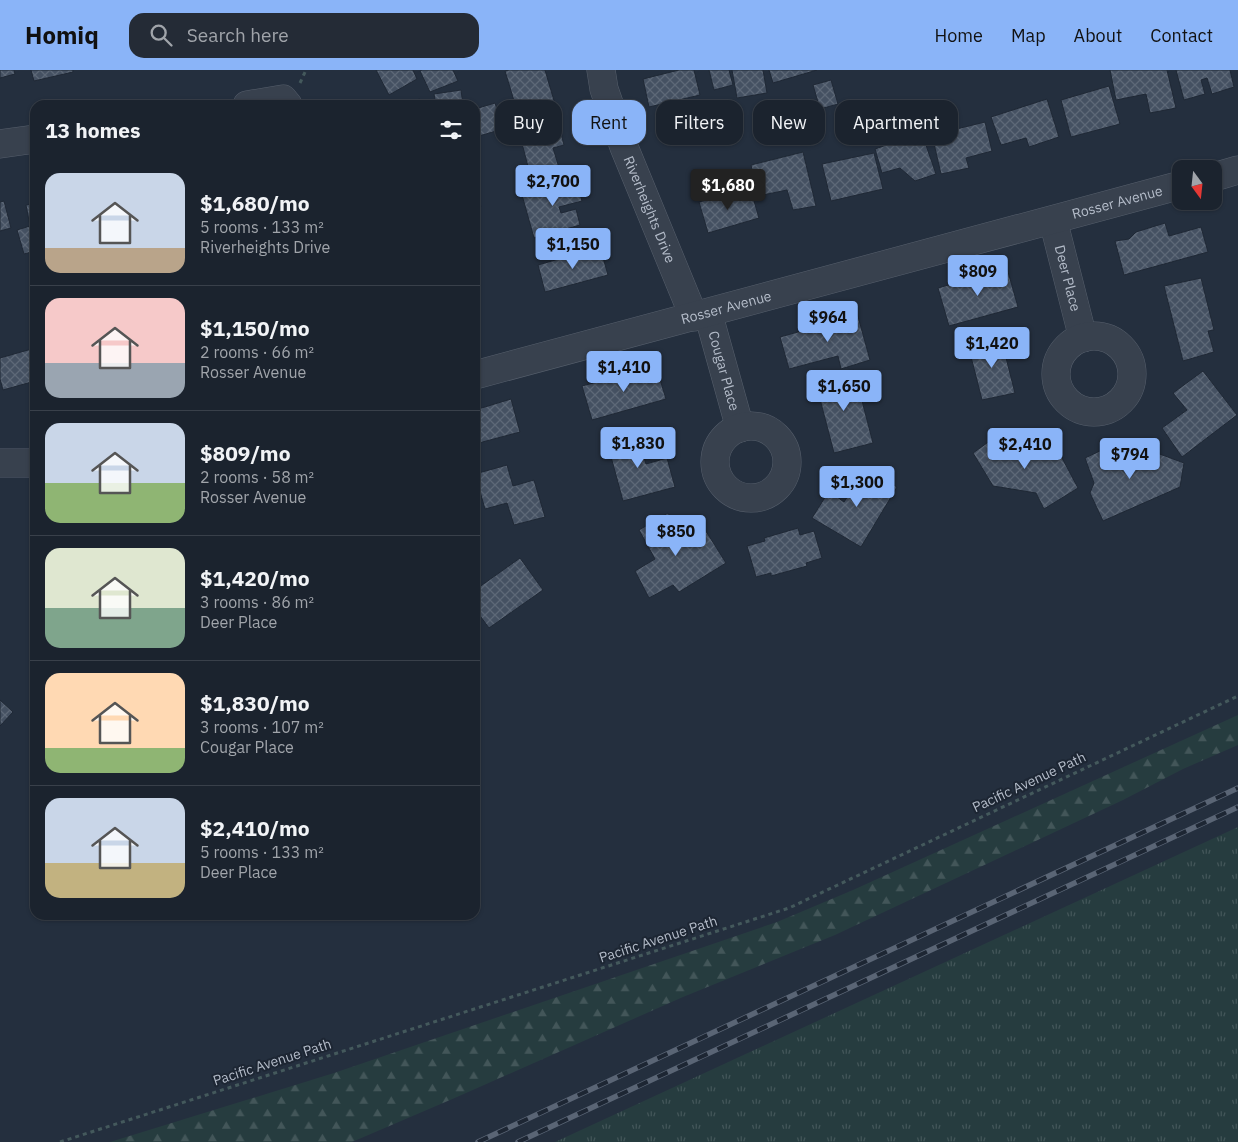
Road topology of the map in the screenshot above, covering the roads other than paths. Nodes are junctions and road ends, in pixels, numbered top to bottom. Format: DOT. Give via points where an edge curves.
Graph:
graph roads {
  1 [pos="601,70"];
  2 [pos="30,140"];
  3 [pos="0,144"];
  4 [pos="1238,170"];
  5 [pos="1222,175"];
  6 [pos="1172,187"];
  7 [pos="1053,220"];
  8 [pos="701,315"];
  9 [pos="1083,338"];
  10 [pos="480,374"];
  11 [pos="740,428"];
  12 [pos="0,463"];
  13 [pos="30,463"];
  1 -- 8 [label="street, Riverheights Drive" via="604,89 624,147"];
  2 -- 3 [label="street"];
  4 -- 5 [label="street"];
  6 -- 7 [label="street, Rosser Avenue"];
  7 -- 8 [label="street, Rosser Avenue"];
  7 -- 9 [label="street, Deer Place"];
  8 -- 10 [label="street, Rosser Avenue"];
  8 -- 11 [label="street, Cougar Place"];
  12 -- 13 [label="street"];
}
